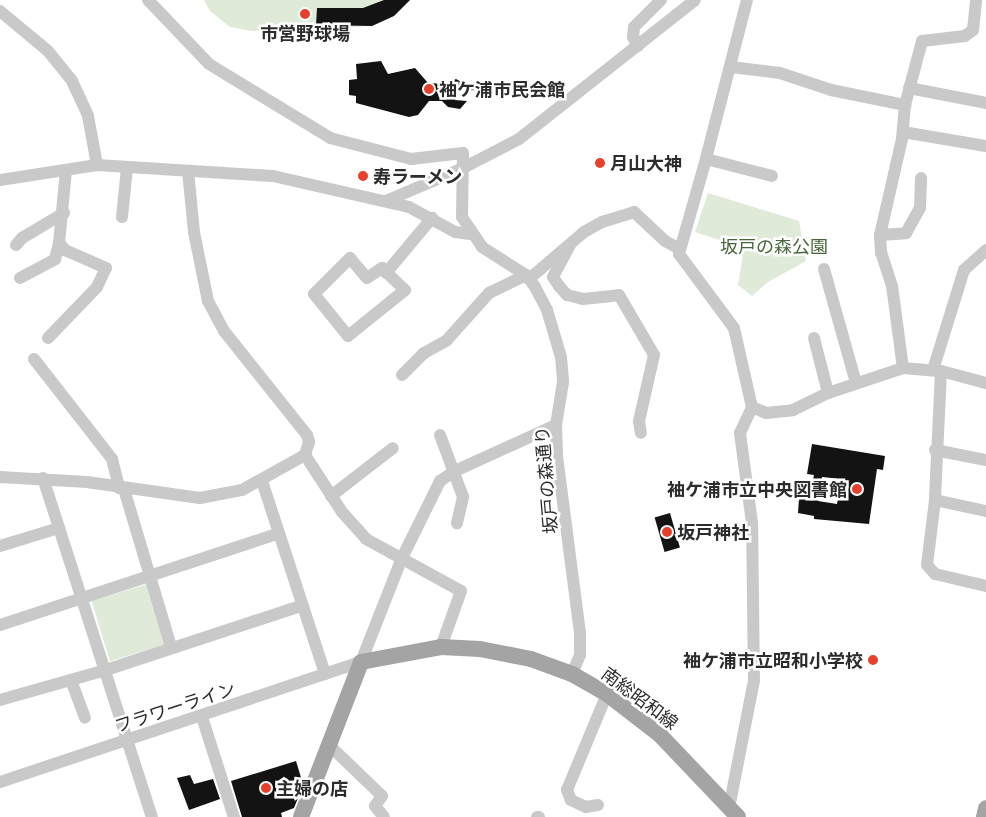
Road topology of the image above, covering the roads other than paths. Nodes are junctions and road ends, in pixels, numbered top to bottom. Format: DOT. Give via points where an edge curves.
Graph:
graph roads {
  1 [pos="148,0"];
  2 [pos="661,0"];
  3 [pos="696,0"];
  4 [pos="747,0"];
  5 [pos="976,0"];
  6 [pos="0,12"];
  7 [pos="638,46"];
  8 [pos="731,67"];
  9 [pos="909,88"];
  10 [pos="986,103"];
  11 [pos="905,105"];
  12 [pos="903,132"];
  13 [pos="986,146"];
  14 [pos="706,159"];
  15 [pos="97,165"];
  16 [pos="127,168"];
  17 [pos="463,168"];
  18 [pos="66,170"];
  19 [pos="188,171"];
  20 [pos="772,176"];
  21 [pos="921,178"];
  22 [pos="0,180"];
  23 [pos="386,201"];
  24 [pos="64,213"];
  25 [pos="122,217"];
  26 [pos="432,218"];
  27 [pos="470,234"];
  28 [pos="880,235"];
  29 [pos="59,243"];
  30 [pos="16,245"];
  31 [pos="570,245"];
  32 [pos="680,249"];
  33 [pos="986,250"];
  34 [pos="824,269"];
  35 [pos="386,273"];
  36 [pos="527,277"];
  37 [pos="20,278"];
  38 [pos="48,338"];
  39 [pos="814,338"];
  40 [pos="34,359"];
  41 [pos="903,368"];
  42 [pos="937,370"];
  43 [pos="402,375"];
  44 [pos="856,383"];
  45 [pos="986,383"];
  46 [pos="828,393"];
  47 [pos="752,407"];
  48 [pos="556,425"];
  49 [pos="642,432"];
  50 [pos="440,435"];
  51 [pos="393,448"];
  52 [pos="935,450"];
  53 [pos="305,455"];
  54 [pos="986,460"];
  55 [pos="455,471"];
  56 [pos="0,477"];
  57 [pos="43,478"];
  58 [pos="262,481"];
  59 [pos="121,489"];
  60 [pos="331,496"];
  61 [pos="935,500"];
  62 [pos="986,511"];
  63 [pos="457,523"];
  64 [pos="59,528"];
  65 [pos="277,534"];
  66 [pos="0,546"];
  67 [pos="402,558"];
  68 [pos="151,576"];
  69 [pos="986,586"];
  70 [pos="82,599"];
  71 [pos="301,606"];
  72 [pos="0,625"];
  73 [pos="171,647"];
  74 [pos="441,647"];
  75 [pos="361,662"];
  76 [pos="106,670"];
  77 [pos="326,674"];
  78 [pos="572,674"];
  79 [pos="71,680"];
  80 [pos="607,694"];
  81 [pos="0,700"];
  82 [pos="202,717"];
  83 [pos="85,718"];
  84 [pos="127,741"];
  85 [pos="328,744"];
  86 [pos="0,782"];
  87 [pos="598,805"];
  88 [pos="986,808"];
  89 [pos="735,814"];
  90 [pos="149,816"];
  91 [pos="234,817"];
  92 [pos="301,817"];
  93 [pos="384,817"];
  94 [pos="984,817"];
  1 -- 17 [label="street" via="209,64 330,138 411,159 463,153"];
  2 -- 7 [label="street" via="634,27 633,37"];
  3 -- 7 [label="street"];
  4 -- 8 [label="street"];
  5 -- 9 [label="street" via="973,30 965,36 922,41"];
  6 -- 15 [label="street" via="48,51 72,81 88,116"];
  7 -- 17 [label="street" via="519,139"];
  8 -- 11 [label="street" via="780,73 831,90"];
  8 -- 14 [label="street"];
  9 -- 10 [label="street"];
  9 -- 11 [label="street"];
  11 -- 12 [label="street"];
  12 -- 13 [label="street"];
  12 -- 28 [label="street"];
  14 -- 20 [label="street"];
  14 -- 32 [label="street"];
  15 -- 16 [label="street"];
  15 -- 18 [label="street"];
  16 -- 19 [label="street"];
  16 -- 25 [label="street"];
  17 -- 23 [label="street"];
  17 -- 27 [label="street, 坂戸の森通り" via="462,217"];
  18 -- 22 [label="street"];
  18 -- 24 [label="street"];
  19 -- 23 [label="street" via="273,176"];
  19 -- 53 [label="street" via="194,232 208,301 224,331 307,435 309,442"];
  21 -- 28 [label="street" via="920,208 906,233"];
  23 -- 26 [label="street"];
  24 -- 29 [label="street"];
  24 -- 30 [label="street"];
  26 -- 27 [label="street" via="455,232"];
  26 -- 35 [label="street"];
  27 -- 36 [label="street, 坂戸の森通り" via="482,247"];
  28 -- 41 [label="street" via="881,253 892,286"];
  29 -- 37 [label="street" via="55,260"];
  29 -- 38 [label="street" via="65,250 106,268 97,287"];
  31 -- 32 [label="street" via="602,222 634,212 665,241"];
  31 -- 36 [label="street"];
  31 -- 49 [label="street" via="553,277 559,286 568,295 583,299 619,295 654,355 639,421"];
  32 -- 47 [label="street" via="679,254 734,328"];
  33 -- 42 [label="street" via="964,270"];
  34 -- 44 [label="street"];
  35 -- 35 [label="street" via="382,268 367,278 350,258 314,294 348,336 404,290"];
  36 -- 43 [label="street" via="489,293 447,340 424,353"];
  36 -- 48 [label="street, 坂戸の森通り" via="547,310 561,357 563,382"];
  39 -- 46 [label="street"];
  40 -- 59 [label="street" via="112,460"];
  41 -- 42 [label="street"];
  41 -- 44 [label="street"];
  42 -- 45 [label="street"];
  42 -- 52 [label="street"];
  44 -- 46 [label="street"];
  46 -- 47 [label="street" via="793,410 766,413"];
  47 -- 89 [label="street" via="740,433 752,522 754,680"];
  48 -- 55 [label="street"];
  48 -- 78 [label="street, 坂戸の森通り" via="580,634 580,655"];
  50 -- 55 [label="street"];
  51 -- 60 [label="street"];
  52 -- 54 [label="street"];
  52 -- 61 [label="street"];
  53 -- 58 [label="street"];
  53 -- 60 [label="street"];
  55 -- 63 [label="street" via="464,497"];
  55 -- 67 [label="street" via="440,481"];
  56 -- 57 [label="street"];
  57 -- 59 [label="street"];
  57 -- 64 [label="street"];
  58 -- 59 [label="street" via="232,494 200,498"];
  58 -- 65 [label="street"];
  59 -- 68 [label="street"];
  60 -- 67 [label="street" via="366,539"];
  61 -- 62 [label="street"];
  61 -- 69 [label="street" via="927,565 935,574"];
  64 -- 66 [label="street"];
  64 -- 70 [label="street"];
  65 -- 68 [label="street"];
  65 -- 71 [label="street"];
  67 -- 74 [label="street" via="461,591"];
  67 -- 75 [label="street"];
  68 -- 70 [label="street"];
  68 -- 73 [label="street"];
  70 -- 72 [label="street"];
  70 -- 76 [label="street"];
  71 -- 73 [label="street"];
  71 -- 77 [label="street"];
  73 -- 76 [label="street"];
  74 -- 75 [label="main road, 南総昭和線"];
  74 -- 78 [label="main road, 南総昭和線" via="508,653"];
  75 -- 77 [label="street, フラワーライン"];
  75 -- 85 [label="main road"];
  76 -- 79 [label="street"];
  76 -- 84 [label="street"];
  77 -- 82 [label="street, フラワーライン"];
  78 -- 80 [label="main road, 南総昭和線"];
  79 -- 81 [label="street"];
  79 -- 83 [label="street"];
  80 -- 87 [label="street" via="567,790 571,800 586,807"];
  80 -- 89 [label="main road, 南総昭和線" via="660,735"];
  82 -- 84 [label="street, フラワーライン"];
  82 -- 91 [label="street"];
  84 -- 86 [label="street, フラワーライン"];
  84 -- 90 [label="street"];
  85 -- 92 [label="main road"];
  85 -- 93 [label="street" via="382,796 375,806"];
  88 -- 94 [label="main road"];
}
